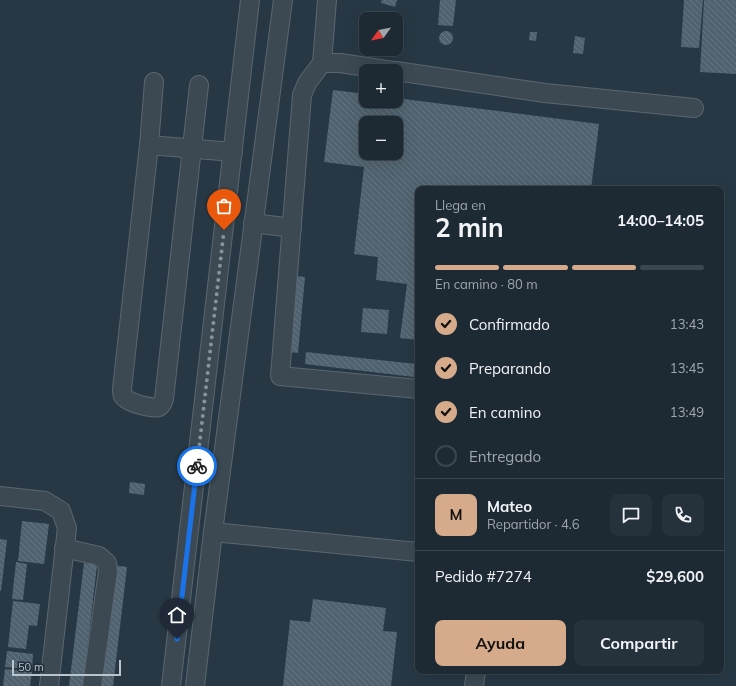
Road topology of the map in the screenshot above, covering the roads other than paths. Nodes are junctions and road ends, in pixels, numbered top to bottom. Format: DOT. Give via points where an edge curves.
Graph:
graph roads {
  1 [pos="250,0"];
  2 [pos="283,0"];
  3 [pos="327,0"];
  4 [pos="322,63"];
  5 [pos="359,66"];
  6 [pos="403,73"];
  7 [pos="154,82"];
  8 [pos="199,85"];
  9 [pos="694,108"];
  10 [pos="149,145"];
  11 [pos="192,148"];
  12 [pos="233,152"];
  13 [pos="253,223"];
  14 [pos="292,228"];
  15 [pos="415,389"];
  16 [pos="0,496"];
  17 [pos="213,532"];
  18 [pos="64,548"];
  19 [pos="415,552"];
  20 [pos="476,674"];
  21 [pos="49,686"];
  22 [pos="92,686"];
  23 [pos="171,686"];
  24 [pos="196,686"];
  25 [pos="474,686"];
  1 -- 12 [label="street"];
  2 -- 13 [label="street"];
  3 -- 4 [label="street"];
  4 -- 5 [label="street"];
  4 -- 14 [label="street" via="307,83 302,95"];
  6 -- 9 [label="street" via="545,93"];
  7 -- 10 [label="street"];
  8 -- 11 [label="street"];
  10 -- 11 [label="street"];
  10 -- 11 [label="street" via="122,390 123,397 127,400 138,405 158,408 164,399"];
  11 -- 12 [label="street"];
  12 -- 23 [label="street"];
  13 -- 14 [label="street"];
  13 -- 17 [label="street"];
  14 -- 15 [label="street" via="280,376"];
  16 -- 18 [label="street" via="45,501 61,511 67,528"];
  17 -- 19 [label="street"];
  17 -- 24 [label="street"];
  18 -- 21 [label="street"];
  18 -- 22 [label="street" via="99,556 107,563"];
  20 -- 25 [label="street"];
}
